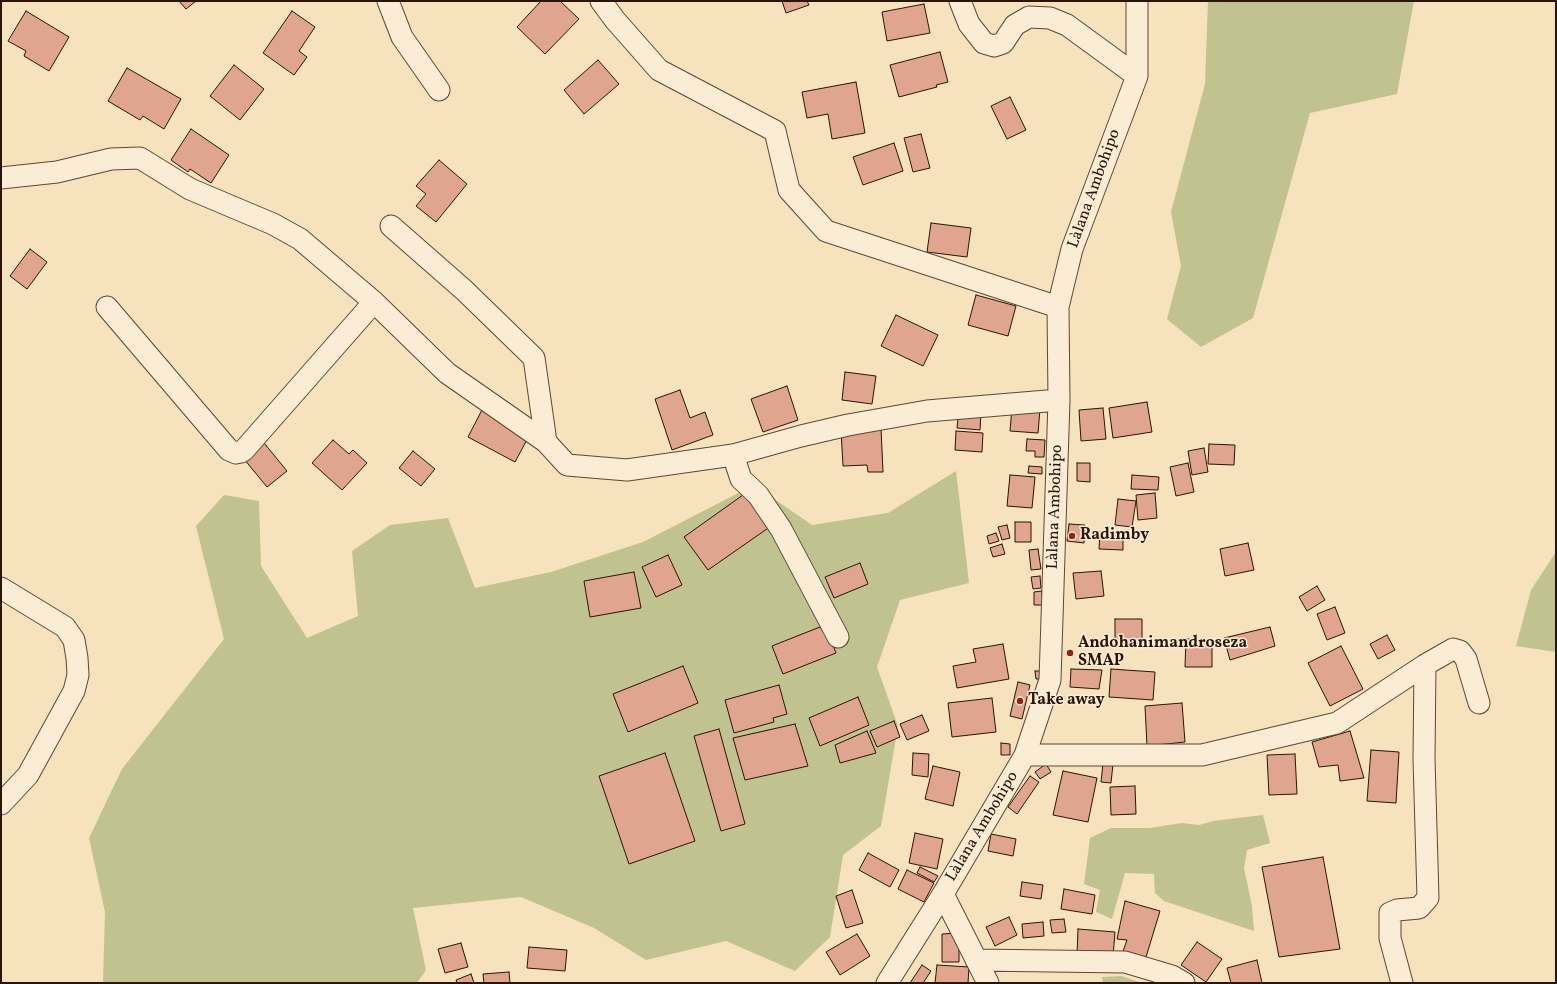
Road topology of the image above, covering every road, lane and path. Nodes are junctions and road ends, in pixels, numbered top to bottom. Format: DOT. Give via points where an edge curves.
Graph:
graph roads {
  1 [pos="388,1"];
  2 [pos="600,1"];
  3 [pos="960,1"];
  4 [pos="1137,1"];
  5 [pos="1137,76"];
  6 [pos="439,90"];
  7 [pos="1,178"];
  8 [pos="391,226"];
  9 [pos="374,302"];
  10 [pos="107,307"];
  11 [pos="1058,307"];
  12 [pos="1059,400"];
  13 [pos="546,442"];
  14 [pos="733,455"];
  15 [pos="1,588"];
  16 [pos="838,637"];
  17 [pos="1425,665"];
  18 [pos="1479,703"];
  19 [pos="1025,755"];
  20 [pos="1,804"];
  21 [pos="943,894"];
  22 [pos="976,960"];
  23 [pos="887,983"];
  24 [pos="988,983"];
  25 [pos="1184,983"];
  26 [pos="1402,983"];
  1 -- 6 [label="street" via="402,37"];
  2 -- 11 [label="street" via="659,70 775,131 789,190 826,231"];
  3 -- 5 [label="street" via="969,24 984,43 994,46 1003,43 1015,24 1029,17 1050,18 1067,25"];
  4 -- 5 [label="street, Làlana Ambohipo"];
  5 -- 11 [label="street, Làlana Ambohipo" via="1072,249"];
  7 -- 9 [label="street" via="57,172 111,159 140,158 190,189 273,224 300,239"];
  8 -- 13 [label="street" via="464,290 534,358"];
  9 -- 10 [label="street" via="244,450 236,453 228,450"];
  9 -- 13 [label="street" via="447,373"];
  11 -- 12 [label="street, Làlana Ambohipo"];
  12 -- 14 [label="street" via="927,411 848,425"];
  12 -- 19 [label="street, Làlana Ambohipo" via="1050,680"];
  13 -- 14 [label="street" via="567,465 626,470"];
  14 -- 16 [label="street" via="741,479 758,495 781,529"];
  15 -- 20 [label="street" via="65,627 74,640 78,675 74,691 28,775"];
  17 -- 18 [label="street" via="1453,649 1460,651 1466,659"];
  17 -- 19 [label="street" via="1337,723 1202,755"];
  17 -- 26 [label="street" via="1424,759 1428,898 1419,908 1390,913 1390,938"];
  19 -- 21 [label="street, Làlana Ambohipo"];
  21 -- 22 [label="street"];
  21 -- 23 [label="street, Làlana Ambohipo"];
  22 -- 24 [label="street"];
  22 -- 25 [label="street" via="1124,962 1172,976"];
}
